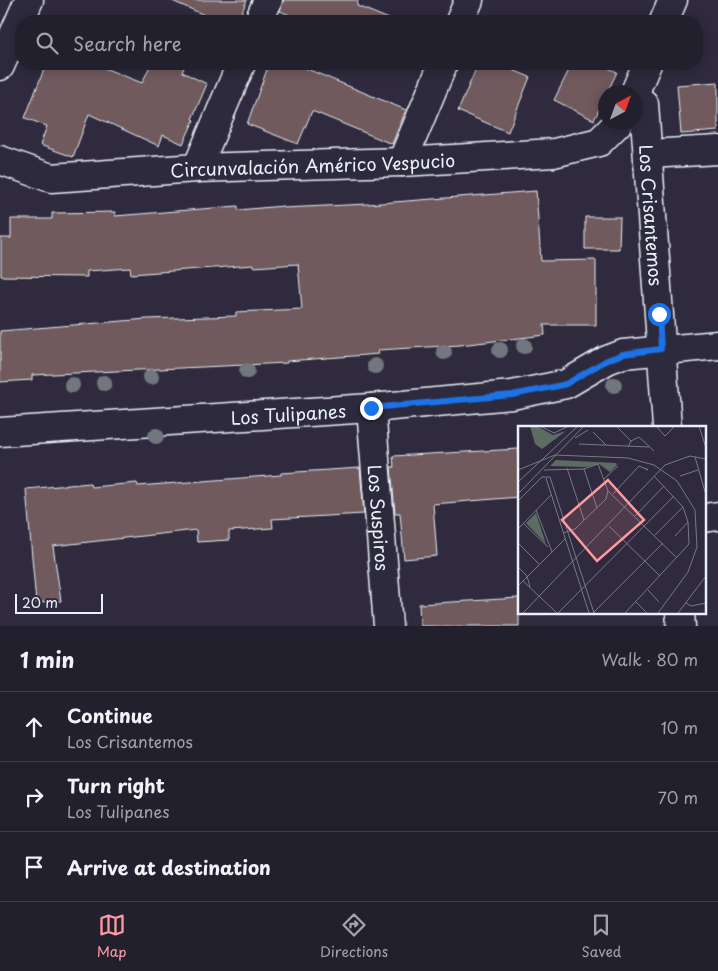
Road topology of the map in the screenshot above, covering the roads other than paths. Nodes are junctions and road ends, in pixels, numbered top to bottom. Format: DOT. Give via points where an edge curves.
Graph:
graph roads {
  1 [pos="29,0"];
  2 [pos="268,0"];
  3 [pos="469,0"];
  4 [pos="673,0"];
  5 [pos="22,15"];
  6 [pos="262,15"];
  7 [pos="463,15"];
  8 [pos="667,15"];
  9 [pos="15,32"];
  10 [pos="0,66"];
  11 [pos="238,70"];
  12 [pos="440,70"];
  13 [pos="644,70"];
  14 [pos="638,85"];
  15 [pos="643,103"];
  16 [pos="611,130"];
  17 [pos="718,150"];
  18 [pos="649,154"];
  19 [pos="0,160"];
  20 [pos="402,162"];
  21 [pos="197,168"];
  22 [pos="718,345"];
  23 [pos="661,349"];
  24 [pos="371,408"];
  25 [pos="667,426"];
  26 [pos="0,432"];
  27 [pos="388,626"];
  1 -- 5 [label="street"];
  2 -- 6 [label="street"];
  3 -- 7 [label="street"];
  4 -- 8 [label="street"];
  9 -- 10 [label="street"];
  11 -- 21 [label="street"];
  12 -- 20 [label="street"];
  13 -- 14 [label="street"];
  15 -- 18 [label="street, Los Crisantemos"];
  16 -- 20 [label="street, Circunvalación Américo Vespucio" via="598,142 554,154"];
  17 -- 18 [label="street"];
  18 -- 23 [label="street, Los Crisantemos"];
  19 -- 21 [label="street, Circunvalación Américo Vespucio" via="51,178"];
  20 -- 21 [label="street, Circunvalación Américo Vespucio"];
  22 -- 23 [label="street, Los Tulipanes"];
  23 -- 24 [label="street, Los Tulipanes" via="623,354 566,384 553,387 512,395"];
  23 -- 25 [label="street, Los Crisantemos"];
  24 -- 26 [label="street, Los Tulipanes"];
  24 -- 27 [label="street, Los Suspiros"];
}
